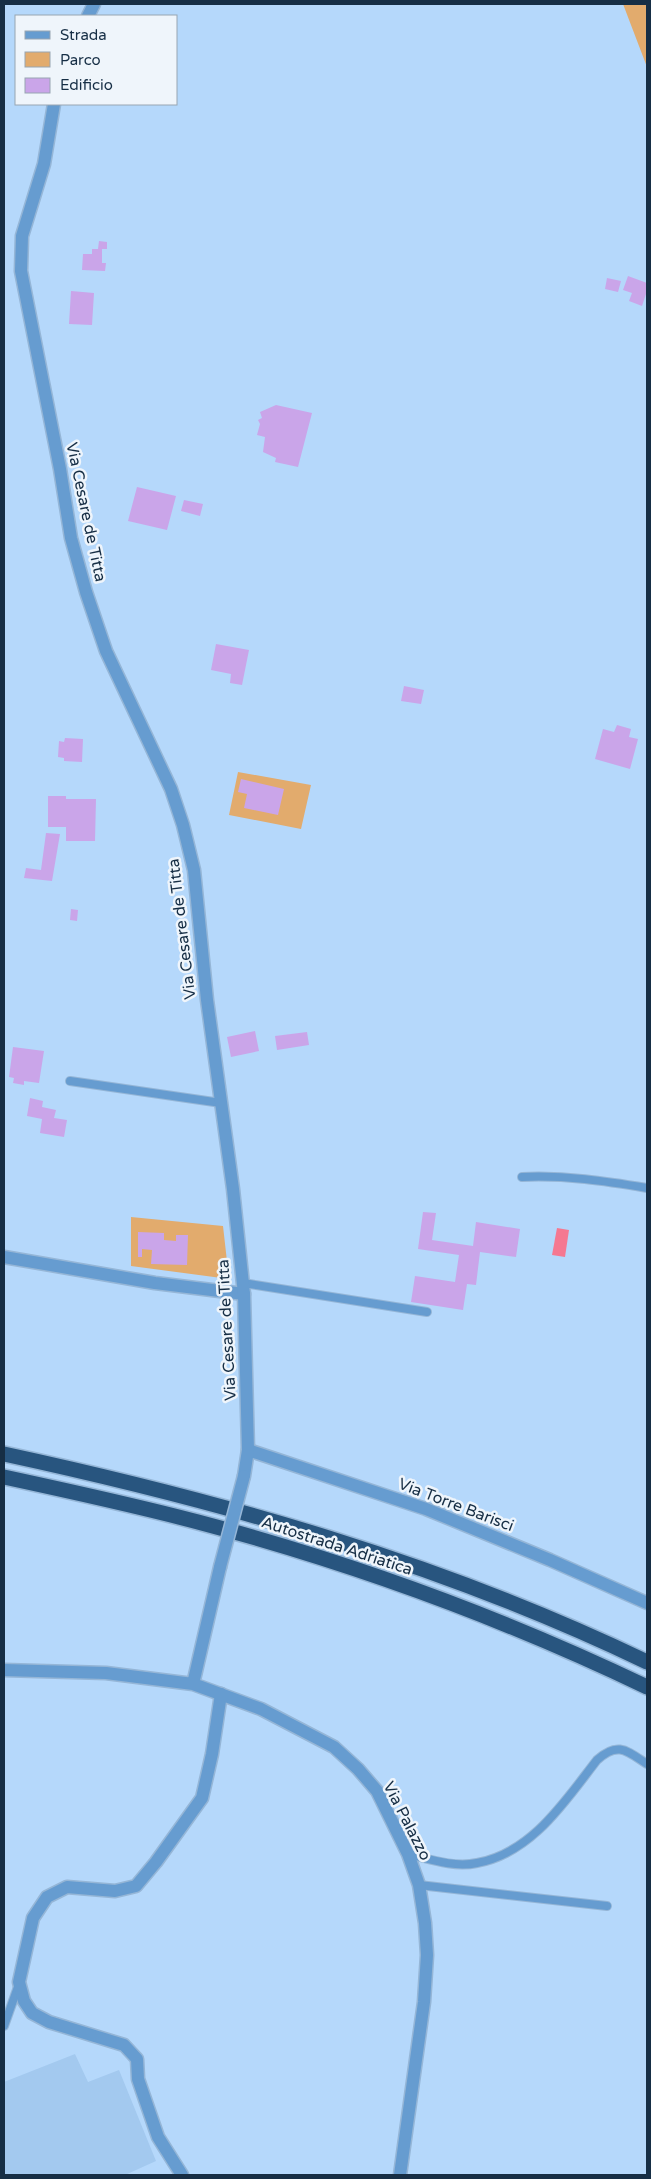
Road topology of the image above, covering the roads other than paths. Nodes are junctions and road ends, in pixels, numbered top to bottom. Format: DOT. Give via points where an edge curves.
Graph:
graph roads {
  1 [pos="54,105"];
  2 [pos="70,1080"];
  3 [pos="221,1103"];
  4 [pos="522,1177"];
  5 [pos="647,1188"];
  6 [pos="4,1257"];
  7 [pos="244,1289"];
  8 [pos="427,1312"];
  9 [pos="248,1450"];
  10 [pos="4,1454"];
  11 [pos="4,1477"];
  12 [pos="647,1603"];
  13 [pos="647,1662"];
  14 [pos="4,1670"];
  15 [pos="193,1684"];
  16 [pos="647,1687"];
  17 [pos="221,1694"];
  18 [pos="647,1764"];
  19 [pos="408,1854"];
  20 [pos="419,1885"];
  21 [pos="607,1906"];
  22 [pos="20,1982"];
  23 [pos="4,2026"];
  24 [pos="182,2175"];
  25 [pos="400,2175"];
  1 -- 3 [label="street, Via Cesare de Titta" via="44,164 22,236 21,271 71,538 86,592 106,651 171,789 194,870"];
  2 -- 3 [label="lane"];
  3 -- 7 [label="street, Via Cesare de Titta"];
  4 -- 5 [label="lane" via="592,1179"];
  6 -- 7 [label="street" via="155,1283"];
  7 -- 8 [label="lane"];
  7 -- 9 [label="street, Via Cesare de Titta"];
  9 -- 12 [label="street, Via Torre Barisci" via="426,1509"];
  9 -- 15 [label="street, Via Cesare de Titta, bridge"];
  10 -- 13 [label="highway, Autostrada Adriatica" via="192,1497 344,1541 500,1597"];
  11 -- 16 [label="highway, Autostrada Adriatica" via="199,1522 340,1564 496,1621"];
  14 -- 15 [label="street, Via Palazzo" via="106,1673"];
  15 -- 17 [label="street, Via Palazzo"];
  17 -- 19 [label="street, Via Palazzo" via="261,1708 334,1747 377,1792"];
  17 -- 22 [label="street" via="202,1798 136,1886 116,1891 67,1887 47,1897 33,1918"];
  18 -- 19 [label="lane" via="625,1750 615,1748 606,1752 552,1818 523,1843 498,1857 475,1864 446,1863"];
  19 -- 20 [label="street, Via Palazzo"];
  20 -- 21 [label="lane"];
  20 -- 25 [label="street, Via Palazzo" via="426,1922 424,2002"];
  22 -- 23 [label="lane"];
  22 -- 24 [label="street" via="24,2001 32,2013 49,2022 124,2045 137,2059 138,2079 158,2137"];
}
